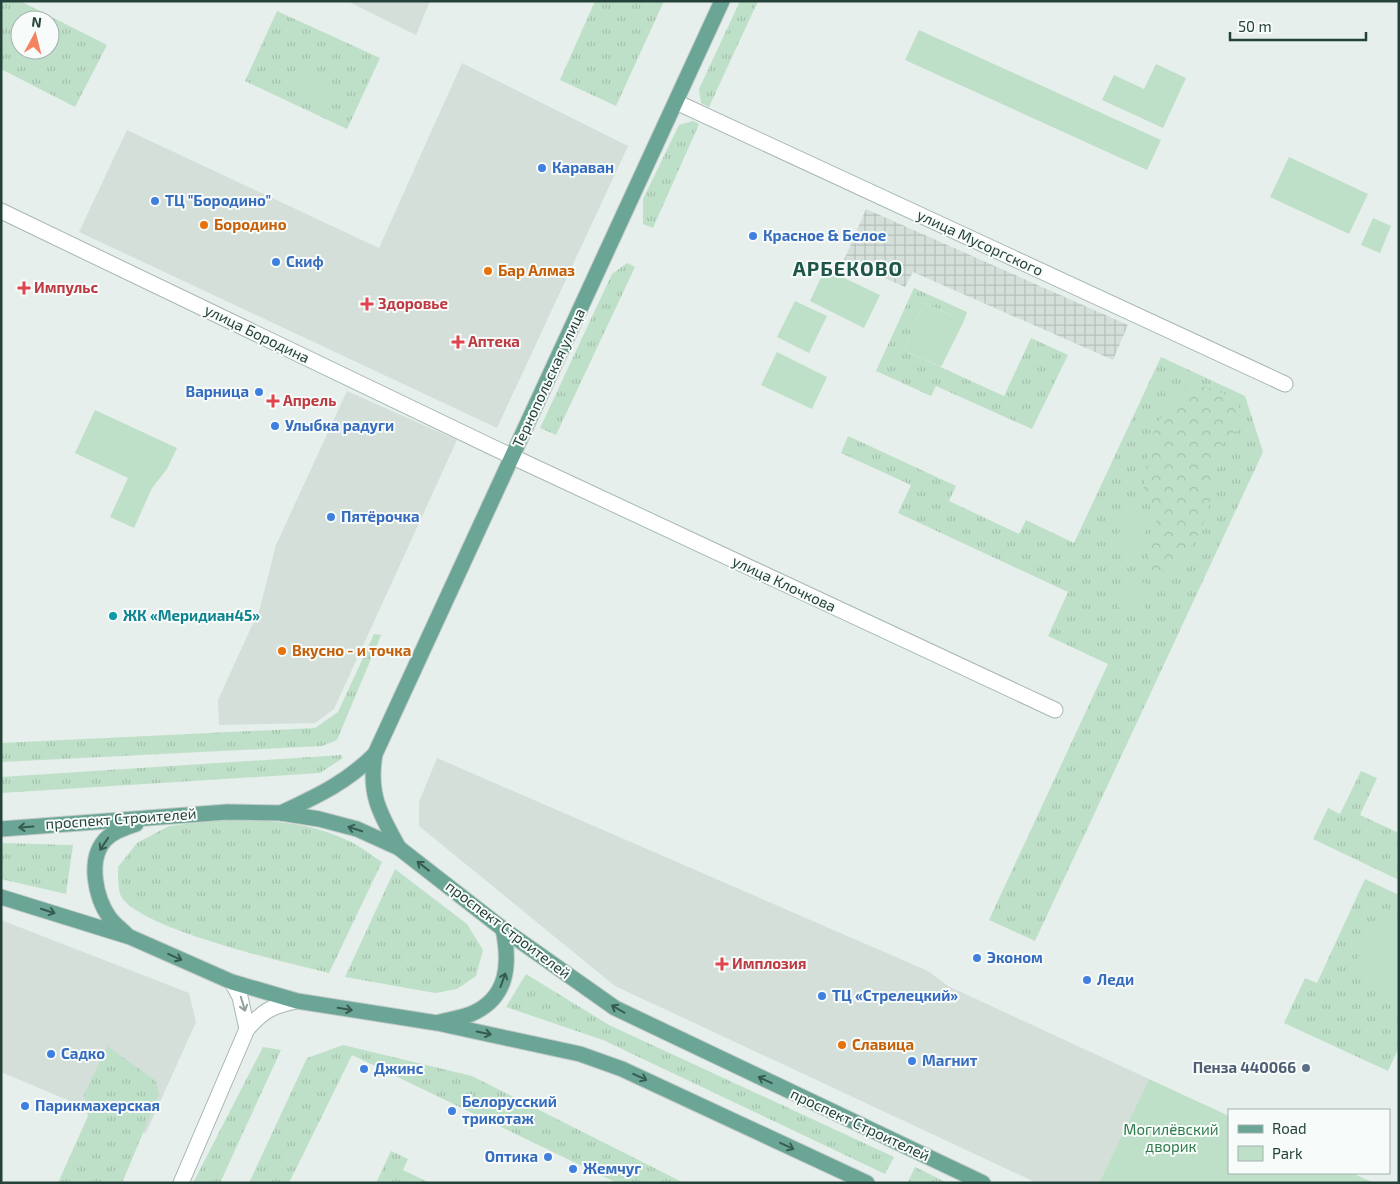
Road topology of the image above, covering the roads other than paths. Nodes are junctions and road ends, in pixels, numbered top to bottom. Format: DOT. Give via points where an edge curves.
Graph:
graph roads {
  1 [pos="722,1"];
  2 [pos="676,102"];
  3 [pos="1,211"];
  4 [pos="1285,384"];
  5 [pos="513,457"];
  6 [pos="1055,710"];
  7 [pos="375,754"];
  8 [pos="281,813"];
  9 [pos="162,816"];
  10 [pos="1,829"];
  11 [pos="400,848"];
  12 [pos="1,897"];
  13 [pos="503,928"];
  14 [pos="130,937"];
  15 [pos="232,982"];
  16 [pos="297,1001"];
  17 [pos="436,1023"];
  18 [pos="247,1029"];
  19 [pos="181,1183"];
  20 [pos="867,1183"];
  21 [pos="983,1183"];
  1 -- 2 [label="main road, Тернопольская улица"];
  2 -- 4 [label="street, улица Мусоргского"];
  2 -- 5 [label="main road, Тернопольская улица"];
  3 -- 5 [label="street, улица Бородина"];
  5 -- 6 [label="street, улица Клочкова"];
  5 -- 7 [label="main road, Тернопольская улица"];
  7 -- 8 [label="main road, Тернопольская улица" via="356,773 332,789"];
  7 -- 11 [label="main road, Тернопольская улица" via="373,793 380,814"];
  8 -- 9 [label="main road, проспект Строителей"];
  11 -- 8 [label="main road, проспект Строителей, one-way" via="358,829"];
  9 -- 10 [label="main road, проспект Строителей, one-way"];
  9 -- 14 [label="main road, one-way" via="121,828 105,840 98,854 95,874 98,898 110,918"];
  13 -- 11 [label="main road, проспект Строителей, one-way"];
  12 -- 14 [label="main road, one-way"];
  17 -- 13 [label="main road, one-way" via="471,1014 488,1003 500,989 508,953"];
  21 -- 13 [label="main road, проспект Строителей, one-way" via="616,1008"];
  14 -- 15 [label="main road, one-way"];
  15 -- 16 [label="main road"];
  15 -- 18 [label="street, one-way" via="240,997"];
  16 -- 17 [label="main road, one-way"];
  16 -- 18 [label="street" via="272,1006"];
  17 -- 20 [label="main road, one-way" via="580,1054 622,1069"];
  18 -- 19 [label="street"];
}
